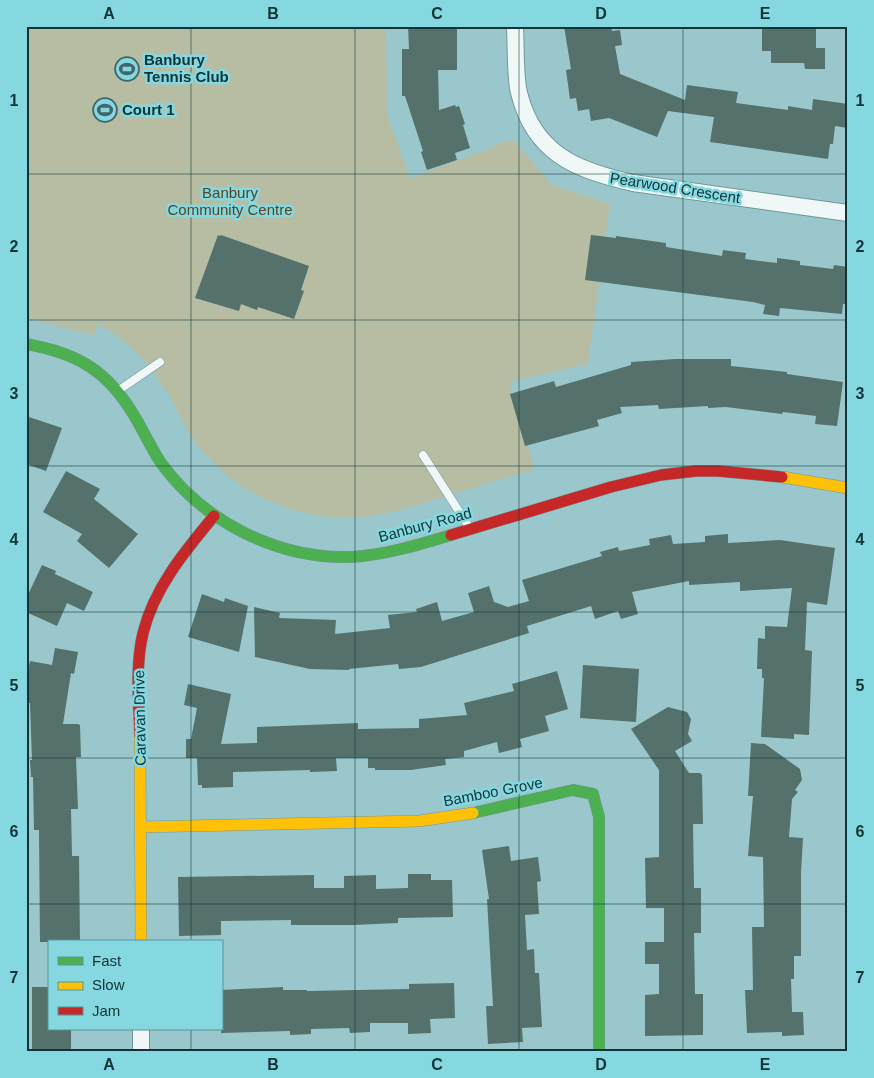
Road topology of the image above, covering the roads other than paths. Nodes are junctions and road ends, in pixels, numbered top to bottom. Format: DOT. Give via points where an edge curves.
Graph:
graph roads {
  1 [pos="515,26"];
  2 [pos="848,213"];
  3 [pos="26,344"];
  4 [pos="160,362"];
  5 [pos="117,391"];
  6 [pos="423,455"];
  7 [pos="848,488"];
  8 [pos="214,516"];
  9 [pos="470,529"];
  10 [pos="141,826"];
  11 [pos="141,940"];
  12 [pos="141,1030"];
  13 [pos="141,1052"];
  14 [pos="599,1052"];
  1 -- 2 [label="street, Pearwood Crescent" via="518,90 528,121 548,147 570,162 598,175 633,183"];
  3 -- 5 [label="street, Banbury Road" via="49,348 87,363"];
  4 -- 5 [label="lane"];
  5 -- 8 [label="street, Banbury Road" via="162,463 189,495"];
  6 -- 9 [label="lane"];
  7 -- 9 [label="street, Banbury Road" via="755,473 674,473 616,485"];
  8 -- 9 [label="street, Banbury Road" via="239,532 279,547 347,557 419,545"];
  8 -- 10 [label="street, Caravan Drive" via="168,577 144,632 139,663"];
  10 -- 11 [label="street, Caravan Drive"];
  10 -- 14 [label="street, Bamboo Grove" via="419,821 485,812 573,790 593,794 599,818"];
  12 -- 13 [label="street"];
}
